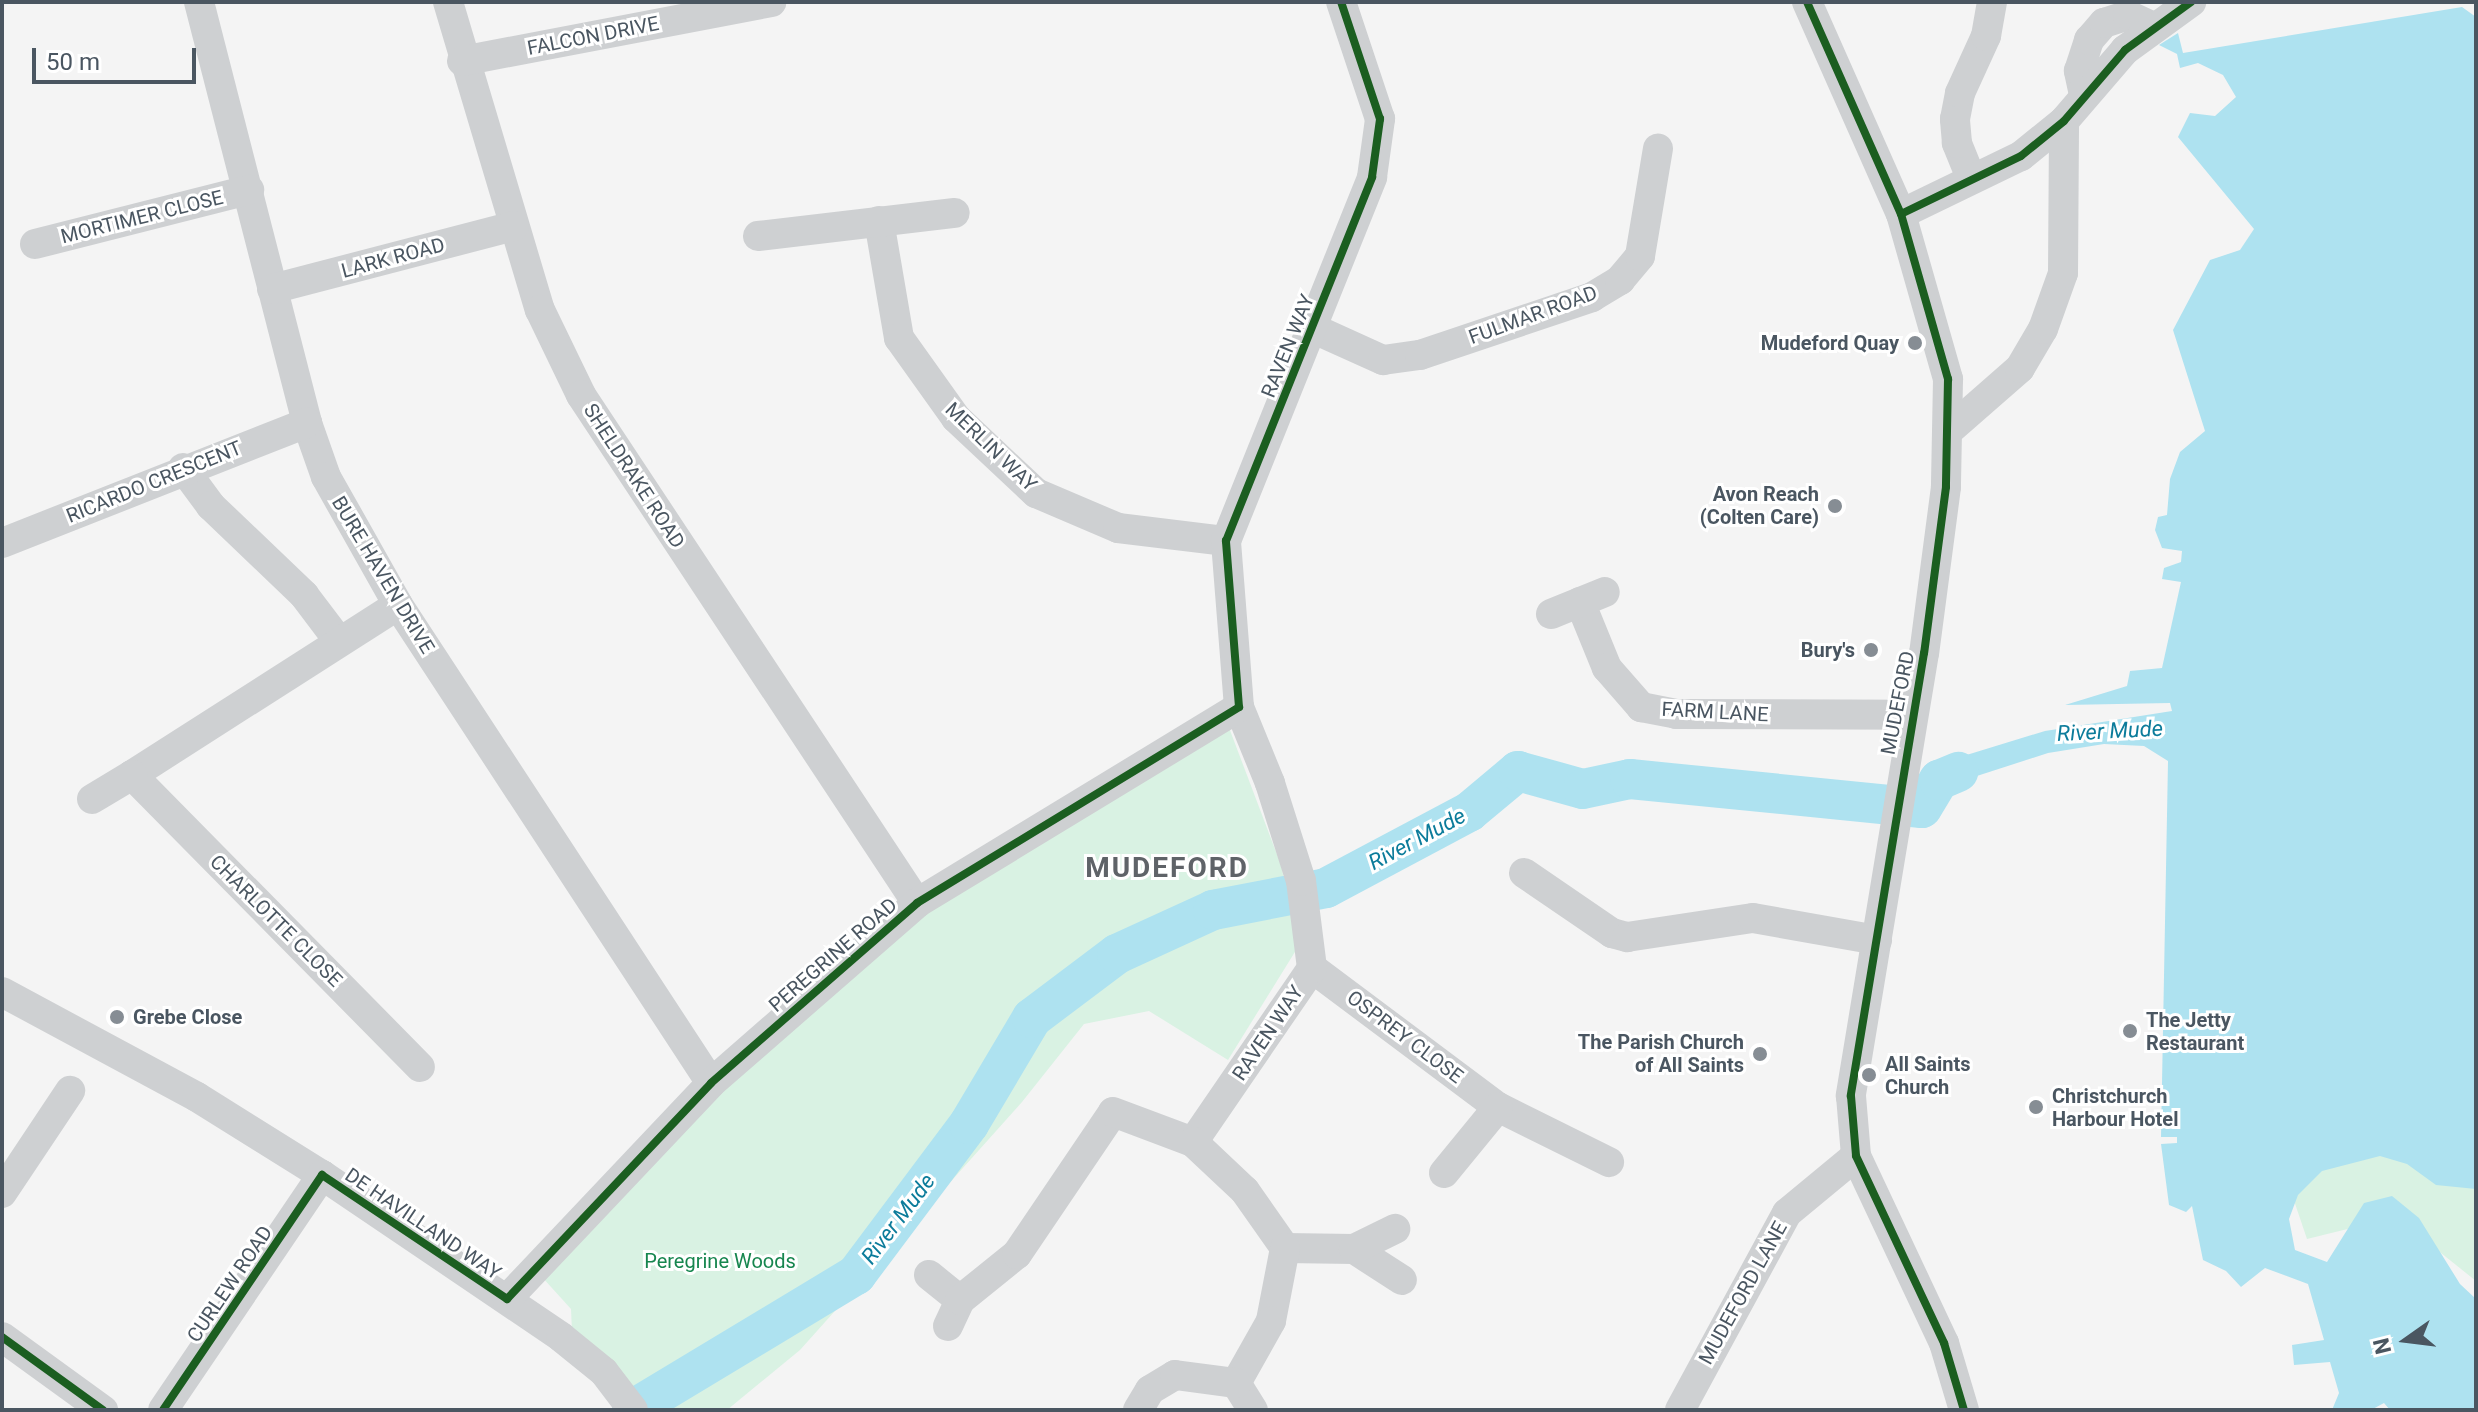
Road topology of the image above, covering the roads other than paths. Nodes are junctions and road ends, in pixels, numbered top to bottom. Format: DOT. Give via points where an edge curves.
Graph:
graph roads {
  1 [pos="199,2"];
  2 [pos="448,2"];
  3 [pos="771,2"];
  4 [pos="1341,2"];
  5 [pos="1807,2"];
  6 [pos="1992,2"];
  7 [pos="2191,2"];
  8 [pos="462,61"];
  9 [pos="2064,121"];
  10 [pos="1658,148"];
  11 [pos="1971,178"];
  12 [pos="249,190"];
  13 [pos="955,213"];
  14 [pos="1901,214"];
  15 [pos="879,221"];
  16 [pos="514,226"];
  17 [pos="758,236"];
  18 [pos="35,244"];
  19 [pos="272,289"];
  20 [pos="1312,328"];
  21 [pos="307,423"];
  22 [pos="1947,432"];
  23 [pos="183,468"];
  24 [pos="1226,541"];
  25 [pos="2,543"];
  26 [pos="398,605"];
  27 [pos="1551,614"];
  28 [pos="338,640"];
  29 [pos="1239,707"];
  30 [pos="1911,715"];
  31 [pos="132,775"];
  32 [pos="92,799"];
  33 [pos="1524,873"];
  34 [pos="917,903"];
  35 [pos="1877,940"];
  36 [pos="1312,968"];
  37 [pos="2,992"];
  38 [pos="420,1067"];
  39 [pos="711,1083"];
  40 [pos="70,1091"];
  41 [pos="1498,1107"];
  42 [pos="1193,1142"];
  43 [pos="1856,1156"];
  44 [pos="1609,1162"];
  45 [pos="1444,1173"];
  46 [pos="322,1175"];
  47 [pos="2,1193"];
  48 [pos="1395,1229"];
  49 [pos="1285,1248"];
  50 [pos="1354,1249"];
  51 [pos="929,1275"];
  52 [pos="1402,1280"];
  53 [pos="507,1299"];
  54 [pos="2,1337"];
  55 [pos="1236,1383"];
  56 [pos="624,1399"];
  57 [pos="103,1410"];
  58 [pos="163,1410"];
  59 [pos="1138,1410"];
  60 [pos="1253,1410"];
  61 [pos="1680,1410"];
  62 [pos="1964,1410"];
  1 -- 12 [label="street, BURE HAVEN DRIVE"];
  2 -- 8 [label="street, SHELDRAKE ROAD"];
  3 -- 8 [label="street, FALCON DRIVE"];
  4 -- 20 [label="street, RAVEN WAY" via="1380,119 1372,177"];
  5 -- 14 [label="street, MUDEFORD"];
  6 -- 11 [label="street" via="1986,36 1960,93 1955,119 1957,143"];
  7 -- 9 [label="street" via="2154,27"];
  8 -- 16 [label="street, SHELDRAKE ROAD"];
  9 -- 11 [label="street" via="2021,156"];
  9 -- 22 [label="street" via="2063,273 2043,329 2020,368"];
  10 -- 20 [label="street, FULMAR ROAD" via="1640,256 1620,280 1592,297 1420,355 1395,358 1357,351"];
  11 -- 14 [label="street"];
  12 -- 18 [label="street, MORTIMER CLOSE"];
  12 -- 19 [label="street, BURE HAVEN DRIVE"];
  13 -- 15 [label="street"];
  14 -- 22 [label="street, MUDEFORD" via="1948,379"];
  15 -- 17 [label="street"];
  15 -- 24 [label="street, MERLIN WAY" via="899,338 956,418 1036,493 1118,528"];
  16 -- 19 [label="street, LARK ROAD"];
  16 -- 34 [label="street, SHELDRAKE ROAD" via="540,310 581,395"];
  19 -- 21 [label="street, BURE HAVEN DRIVE"];
  20 -- 24 [label="street, RAVEN WAY"];
  21 -- 23 [label="street, RICARDO CRESCENT"];
  21 -- 26 [label="street, BURE HAVEN DRIVE" via="356,537"];
  22 -- 30 [label="street, MUDEFORD" via="1946,487"];
  23 -- 25 [label="street, RICARDO CRESCENT"];
  23 -- 28 [label="street" via="211,506 304,595"];
  24 -- 29 [label="street, RAVEN WAY"];
  26 -- 28 [label="street"];
  26 -- 39 [label="street, BURE HAVEN DRIVE"];
  27 -- 30 [label="street, FARM LANE" via="1592,597 1607,668 1641,707 1676,714"];
  28 -- 31 [label="street"];
  29 -- 34 [label="street, PEREGRINE ROAD"];
  29 -- 36 [label="street, RAVEN WAY" via="1270,783 1304,894"];
  30 -- 35 [label="street, MUDEFORD"];
  31 -- 32 [label="street"];
  31 -- 38 [label="street, CHARLOTTE CLOSE"];
  33 -- 35 [label="street" via="1612,933 1627,937 1753,918"];
  34 -- 39 [label="street, PEREGRINE ROAD"];
  35 -- 43 [label="street, MUDEFORD" via="1851,1096"];
  36 -- 41 [label="street, OSPREY CLOSE"];
  36 -- 42 [label="street, RAVEN WAY"];
  37 -- 46 [label="street, DE HAVILLAND WAY" via="197,1097"];
  39 -- 53 [label="street, PEREGRINE ROAD"];
  40 -- 47 [label="street"];
  41 -- 44 [label="street, OSPREY CLOSE"];
  41 -- 45 [label="street"];
  42 -- 49 [label="street" via="1245,1191"];
  42 -- 51 [label="street" via="1113,1112 1017,1254 954,1313"];
  43 -- 61 [label="street, MUDEFORD LANE" via="1787,1213"];
  43 -- 62 [label="street, MUDEFORD" via="1939,1333"];
  46 -- 53 [label="street, DE HAVILLAND WAY"];
  46 -- 58 [label="street, CURLEW ROAD"];
  48 -- 50 [label="street"];
  49 -- 50 [label="street"];
  49 -- 55 [label="street" via="1271,1321"];
  50 -- 52 [label="street"];
  53 -- 56 [label="street, DE HAVILLAND WAY" via="604,1372"];
  54 -- 57 [label="street"];
  55 -- 59 [label="street" via="1175,1375 1150,1390"];
  55 -- 60 [label="street"];
}
